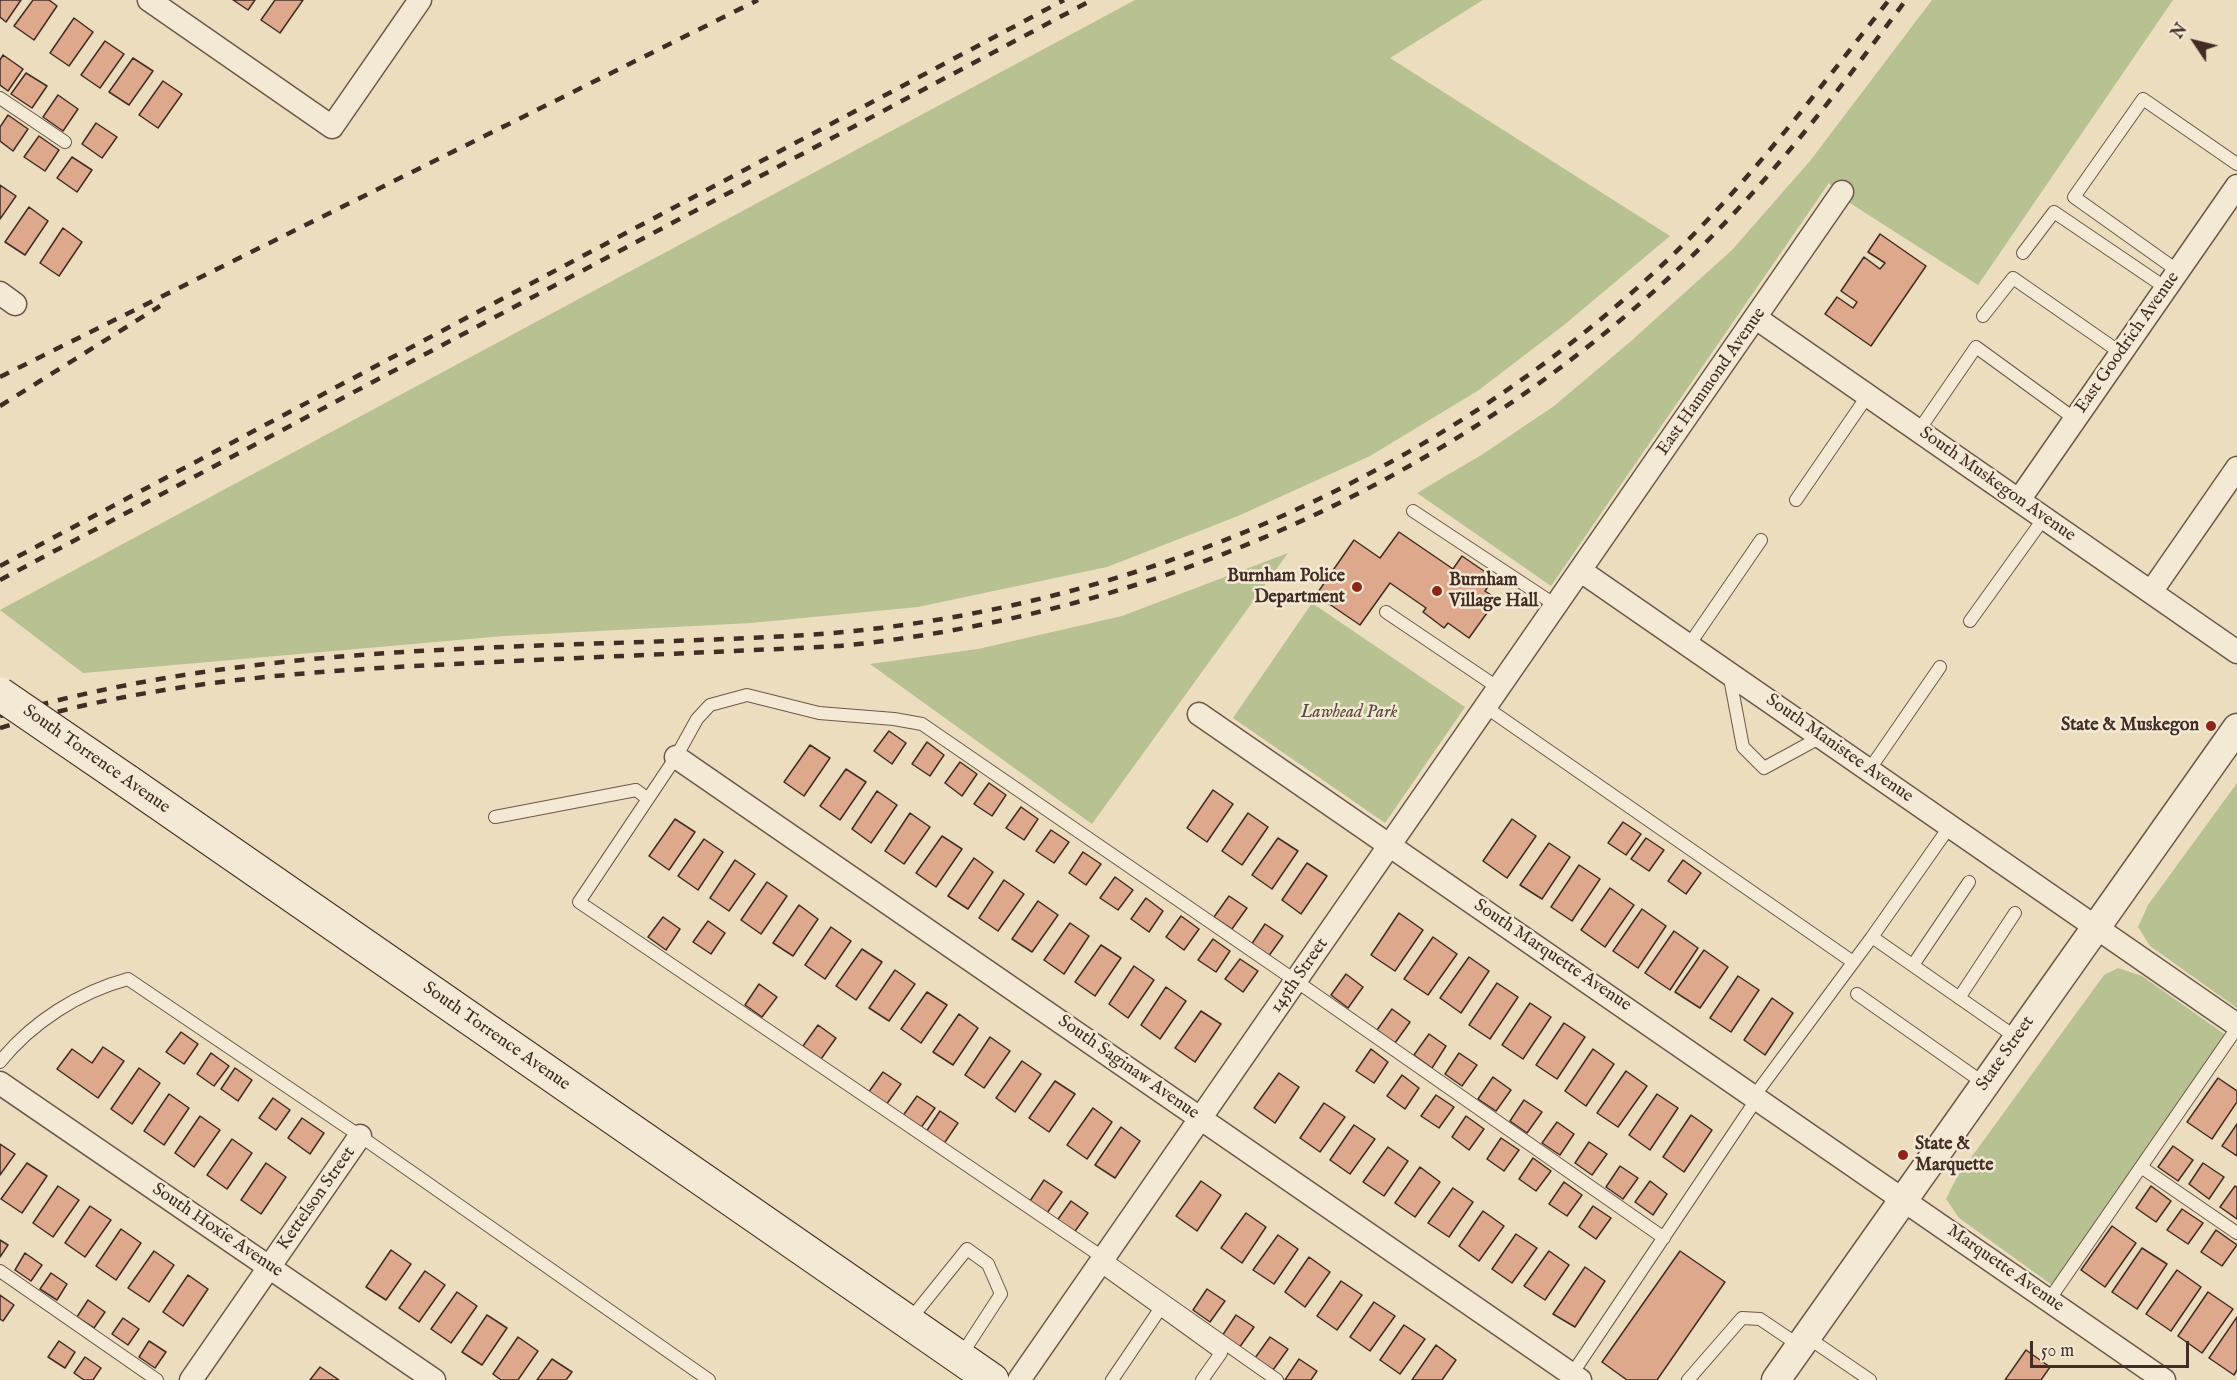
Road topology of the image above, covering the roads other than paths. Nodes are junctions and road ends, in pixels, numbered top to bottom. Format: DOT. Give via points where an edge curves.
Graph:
graph roads {
  1 [pos="149,0"];
  2 [pos="420,0"];
  3 [pos="0,98"];
  4 [pos="65,142"];
  5 [pos="2237,164"];
  6 [pos="2237,186"];
  7 [pos="1842,192"];
  8 [pos="2023,253"];
  9 [pos="2172,280"];
  10 [pos="1983,316"];
  11 [pos="1756,318"];
  12 [pos="2121,353"];
  13 [pos="1868,395"];
  14 [pos="2075,419"];
  15 [pos="1919,430"];
  16 [pos="2237,468"];
  17 [pos="1796,500"];
  18 [pos="2019,500"];
  19 [pos="1413,511"];
  20 [pos="2044,518"];
  21 [pos="1761,540"];
  22 [pos="1581,571"];
  23 [pos="2151,592"];
  24 [pos="1557,606"];
  25 [pos="1386,612"];
  26 [pos="1970,621"];
  27 [pos="1689,645"];
  28 [pos="2237,652"];
  29 [pos="1940,667"];
  30 [pos="1729,673"];
  31 [pos="1500,689"];
  32 [pos="0,694"];
  33 [pos="1487,708"];
  34 [pos="1199,714"];
  35 [pos="2237,728"];
  36 [pos="1821,737"];
  37 [pos="676,756"];
  38 [pos="1869,770"];
  39 [pos="648,799"];
  40 [pos="495,817"];
  41 [pos="1950,826"];
  42 [pos="1391,846"];
  43 [pos="1969,882"];
  44 [pos="2015,913"];
  45 [pos="2096,927"];
  46 [pos="1872,937"];
  47 [pos="1853,962"];
  48 [pos="1913,965"];
  49 [pos="1296,981"];
  50 [pos="1857,994"];
  51 [pos="1959,998"];
  52 [pos="2237,1026"];
  53 [pos="2017,1038"];
  54 [pos="0,1062"];
  55 [pos="0,1083"];
  56 [pos="1985,1084"];
  57 [pos="1757,1096"];
  58 [pos="1201,1118"];
  59 [pos="360,1136"];
  60 [pos="2141,1167"];
  61 [pos="1904,1199"];
  62 [pos="2237,1233"];
  63 [pos="1664,1238"];
  64 [pos="1101,1262"];
  65 [pos="270,1266"];
  66 [pos="0,1271"];
  67 [pos="2049,1300"];
  68 [pos="1160,1309"];
  69 [pos="908,1323"];
  70 [pos="1803,1341"];
  71 [pos="975,1372"];
  72 [pos="1576,1377"];
  73 [pos="157,1380"];
  74 [pos="191,1380"];
  75 [pos="434,1380"];
  76 [pos="709,1380"];
  77 [pos="1019,1380"];
  78 [pos="1112,1380"];
  79 [pos="1202,1380"];
  80 [pos="1277,1380"];
  81 [pos="1688,1380"];
  82 [pos="1776,1380"];
  83 [pos="1869,1380"];
  84 [pos="2164,1380"];
  1 -- 2 [label="street" via="332,127"];
  3 -- 4 [label="lane"];
  5 -- 9 [label="lane" via="2143,99 2074,198"];
  6 -- 9 [label="street, East Goodrich Avenue"];
  7 -- 11 [label="street, East Hammond Avenue"];
  8 -- 9 [label="lane" via="2054,212"];
  9 -- 12 [label="street, East Goodrich Avenue"];
  10 -- 12 [label="lane" via="2013,278"];
  11 -- 13 [label="street, South Muskegon Avenue"];
  11 -- 22 [label="street, East Hammond Avenue"];
  12 -- 14 [label="street, East Goodrich Avenue"];
  13 -- 15 [label="street, South Muskegon Avenue"];
  13 -- 17 [label="lane"];
  14 -- 15 [label="lane" via="1976,347"];
  14 -- 18 [label="street, East Goodrich Avenue"];
  15 -- 18 [label="street, South Muskegon Avenue"];
  16 -- 23 [label="street"];
  18 -- 20 [label="street, South Muskegon Avenue"];
  19 -- 24 [label="lane"];
  20 -- 23 [label="street, South Muskegon Avenue"];
  20 -- 26 [label="lane"];
  21 -- 27 [label="lane"];
  22 -- 24 [label="street, 145th Street"];
  22 -- 27 [label="street, South Manistee Avenue"];
  23 -- 28 [label="street, South Muskegon Avenue"];
  24 -- 31 [label="street, 145th Street"];
  25 -- 31 [label="lane"];
  27 -- 30 [label="street, South Manistee Avenue"];
  29 -- 38 [label="lane"];
  30 -- 36 [label="street, South Manistee Avenue"];
  30 -- 36 [label="lane" via="1743,747 1764,768"];
  31 -- 33 [label="street, 145th Street"];
  32 -- 69 [label="main road, South Torrence Avenue, bridge"];
  33 -- 42 [label="street, 145th Street"];
  33 -- 47 [label="lane"];
  34 -- 42 [label="street, South Marquette Avenue"];
  35 -- 45 [label="street, State Street"];
  36 -- 38 [label="street, South Manistee Avenue"];
  37 -- 39 [label="lane"];
  37 -- 49 [label="lane" via="697,719 710,705 747,695 819,713 921,724"];
  37 -- 58 [label="street, South Saginaw Avenue"];
  38 -- 41 [label="street, South Manistee Avenue"];
  39 -- 40 [label="lane" via="636,790"];
  39 -- 64 [label="lane" via="579,902"];
  41 -- 45 [label="street, South Manistee Avenue"];
  41 -- 46 [label="lane"];
  42 -- 49 [label="street, 145th Street"];
  42 -- 57 [label="street, South Marquette Avenue"];
  43 -- 48 [label="lane"];
  44 -- 51 [label="lane"];
  45 -- 52 [label="street, South Manistee Avenue"];
  45 -- 53 [label="street, State Street"];
  46 -- 47 [label="lane"];
  46 -- 48 [label="lane"];
  47 -- 57 [label="lane"];
  48 -- 51 [label="lane"];
  49 -- 58 [label="street, 145th Street"];
  49 -- 63 [label="lane"];
  50 -- 56 [label="lane"];
  51 -- 53 [label="lane"];
  52 -- 60 [label="lane"];
  53 -- 56 [label="street, State Street"];
  54 -- 59 [label="lane" via="35,1024 106,984 128,979"];
  55 -- 65 [label="street, South Hoxie Avenue"];
  56 -- 61 [label="street, State Street"];
  57 -- 61 [label="street, South Marquette Avenue"];
  57 -- 63 [label="lane"];
  58 -- 64 [label="street, 145th Street"];
  58 -- 72 [label="street, South Saginaw Avenue"];
  59 -- 65 [label="street, Kettelson Street"];
  59 -- 76 [label="lane"];
  60 -- 62 [label="lane"];
  60 -- 67 [label="lane"];
  61 -- 67 [label="street, Marquette Avenue"];
  61 -- 70 [label="street, State Street"];
  63 -- 72 [label="lane"];
  64 -- 68 [label="lane"];
  64 -- 77 [label="street, 145th Street"];
  64 -- 80 [label="lane"];
  65 -- 74 [label="street, Kettelson Street"];
  65 -- 75 [label="street, South Hoxie Avenue"];
  66 -- 73 [label="lane"];
  67 -- 84 [label="street, Marquette Avenue"];
  68 -- 78 [label="lane"];
  68 -- 79 [label="lane" via="1221,1353"];
  69 -- 71 [label="main road, South Torrence Avenue"];
  69 -- 71 [label="lane" via="967,1249 988,1264 1000,1294"];
  70 -- 81 [label="lane" via="1760,1318 1742,1318"];
  70 -- 82 [label="street, State Street"];
  70 -- 83 [label="lane"];
}
